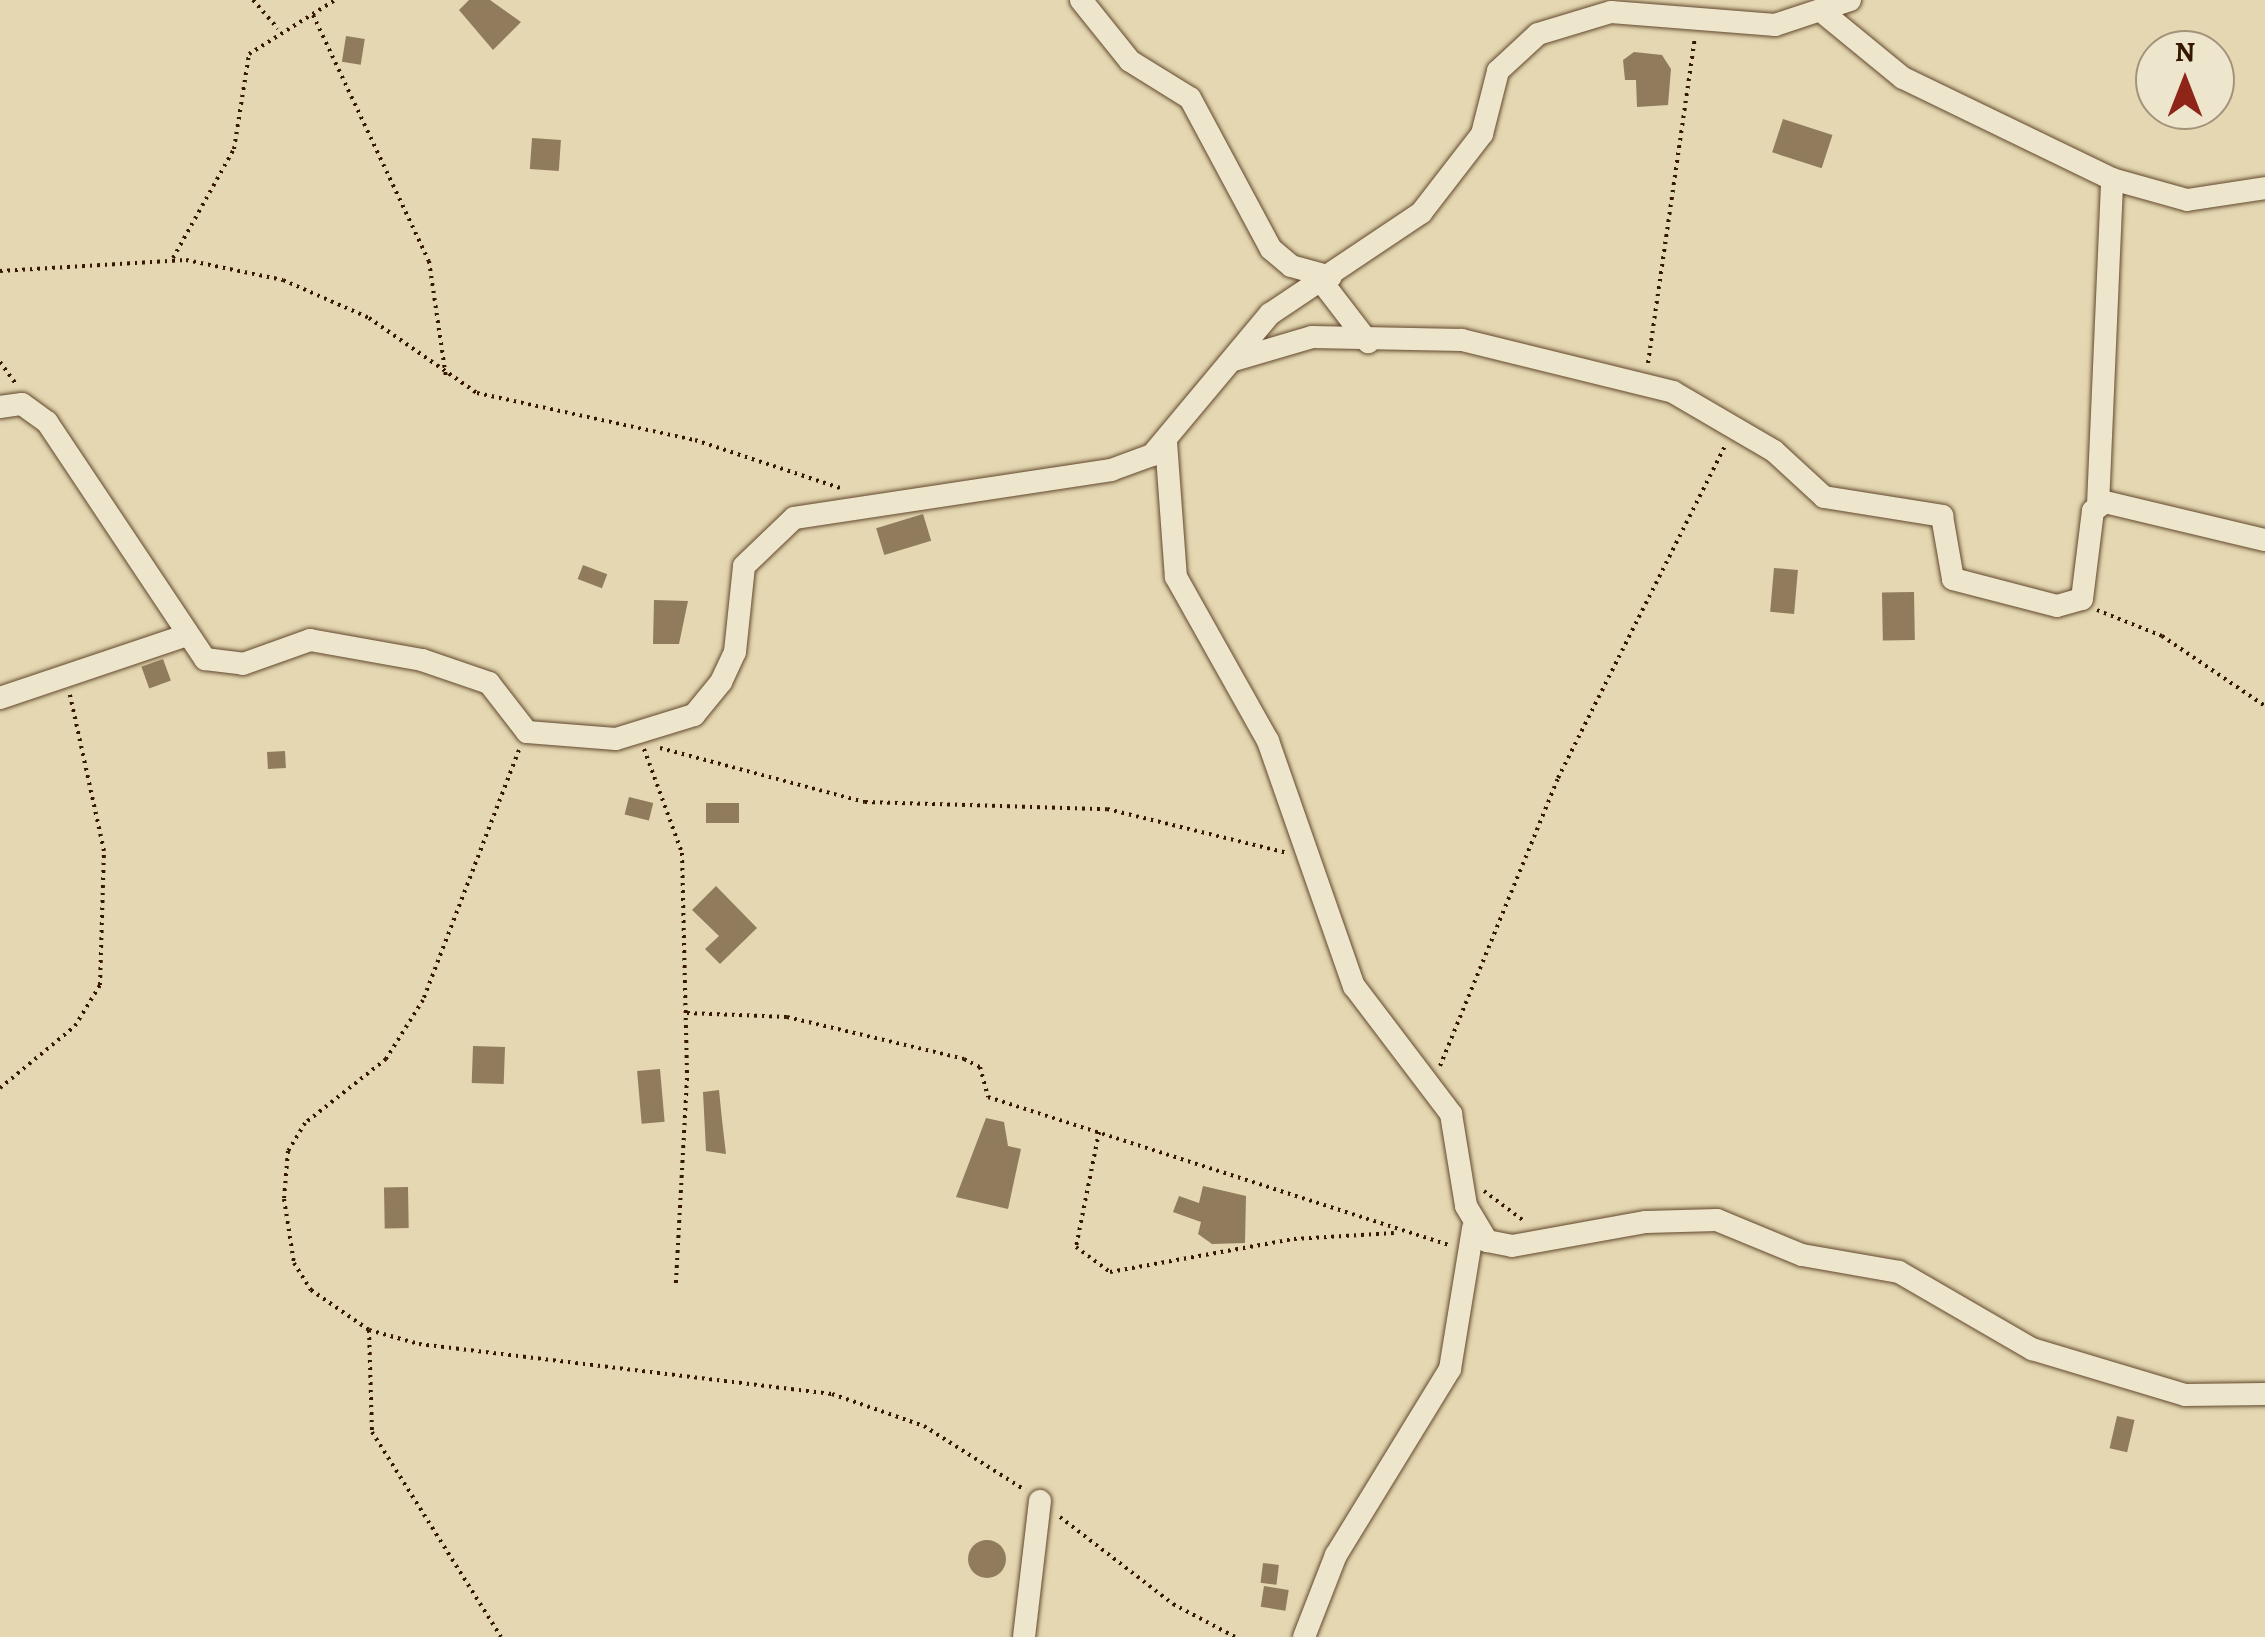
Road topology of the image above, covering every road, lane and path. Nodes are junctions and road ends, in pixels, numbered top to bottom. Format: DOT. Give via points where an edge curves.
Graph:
graph roads {
  1 [pos="253,0"];
  2 [pos="336,0"];
  3 [pos="1081,0"];
  4 [pos="1850,0"];
  5 [pos="313,15"];
  6 [pos="1826,15"];
  7 [pos="1695,22"];
  8 [pos="278,29"];
  9 [pos="2112,179"];
  10 [pos="2265,188"];
  11 [pos="172,260"];
  12 [pos="0,272"];
  13 [pos="1326,279"];
  14 [pos="1368,342"];
  15 [pos="1234,360"];
  16 [pos="446,378"];
  17 [pos="1637,386"];
  18 [pos="0,407"];
  19 [pos="1735,427"];
  20 [pos="1166,442"];
  21 [pos="1135,465"];
  22 [pos="1164,497"];
  23 [pos="857,503"];
  24 [pos="2098,504"];
  25 [pos="2265,540"];
  26 [pos="2076,606"];
  27 [pos="187,635"];
  28 [pos="63,675"];
  29 [pos="0,698"];
  30 [pos="2265,706"];
  31 [pos="527,732"];
  32 [pos="616,739"];
  33 [pos="643,744"];
  34 [pos="1312,858"];
  35 [pos="687,1013"];
  36 [pos="1432,1084"];
  37 [pos="0,1088"];
  38 [pos="1099,1132"];
  39 [pos="1482,1188"];
  40 [pos="1399,1233"];
  41 [pos="1553,1236"];
  42 [pos="1473,1239"];
  43 [pos="676,1284"];
  44 [pos="369,1330"];
  45 [pos="2260,1399"];
  46 [pos="1040,1502"];
  47 [pos="501,1637"];
  48 [pos="1024,1637"];
  49 [pos="1236,1637"];
  50 [pos="1304,1637"];
  1 -- 8 [label="path"];
  2 -- 5 [label="path"];
  3 -- 13 [label="street" via="1130,60 1190,98 1271,250"];
  4 -- 6 [label="street"];
  5 -- 8 [label="path"];
  5 -- 16 [label="path" via="429,261"];
  6 -- 7 [label="street" via="1775,25"];
  6 -- 9 [label="street" via="1904,78"];
  7 -- 13 [label="street" via="1611,12 1538,34 1498,71 1482,134 1442,190 1401,233"];
  7 -- 17 [label="path" via="1670,250"];
  8 -- 11 [label="path" via="249,54 234,148"];
  9 -- 10 [label="street" via="2187,200"];
  9 -- 24 [label="street"];
  11 -- 12 [label="path"];
  11 -- 16 [label="path" via="284,280 369,318"];
  13 -- 14 [label="street"];
  13 -- 15 [label="street" via="1270,314"];
  14 -- 15 [label="street" via="1301,338"];
  14 -- 17 [label="street" via="1483,342"];
  15 -- 20 [label="street"];
  16 -- 23 [label="path" via="768,460 829,480"];
  17 -- 19 [label="street" via="1673,392"];
  18 -- 27 [label="street" via="22,404 48,422"];
  19 -- 26 [label="street" via="1824,497 1942,516 1954,579"];
  19 -- 36 [label="path" via="1558,778"];
  20 -- 21 [label="street"];
  20 -- 22 [label="street"];
  21 -- 22 [label="street"];
  21 -- 23 [label="street"];
  22 -- 34 [label="street" via="1181,588 1268,742"];
  23 -- 32 [label="street" via="794,518 756,547 722,682 694,715"];
  24 -- 25 [label="street" via="2156,510"];
  24 -- 26 [label="street"];
  26 -- 30 [label="path" via="2136,622"];
  27 -- 28 [label="street"];
  27 -- 31 [label="street" via="217,665 310,640 456,667 489,683"];
  28 -- 29 [label="street"];
  28 -- 37 [label="path" via="89,748 104,850 100,985 76,1026"];
  31 -- 32 [label="street"];
  31 -- 44 [label="path" via="423,1000 386,1059 305,1123 288,1151 284,1199 294,1263 332,1310"];
  32 -- 33 [label="path"];
  33 -- 34 [label="path" via="865,802 1107,808"];
  33 -- 35 [label="path" via="682,853"];
  34 -- 36 [label="street" via="1354,986"];
  35 -- 38 [label="path" via="787,1017 964,1059 980,1068 988,1097"];
  35 -- 43 [label="path"];
  36 -- 42 [label="street" via="1451,1114"];
  38 -- 40 [label="path"];
  38 -- 40 [label="path" via="1076,1246 1110,1272 1326,1234"];
  39 -- 41 [label="path"];
  40 -- 42 [label="path"];
  41 -- 42 [label="street" via="1499,1245"];
  41 -- 45 [label="street" via="1716,1220 1802,1255 1917,1280 2032,1350 2186,1394"];
  42 -- 50 [label="street" via="1459,1343 1440,1393 1336,1555"];
  44 -- 46 [label="path" via="832,1394 924,1426"];
  44 -- 47 [label="path" via="372,1432"];
  46 -- 48 [label="street"];
  46 -- 49 [label="path" via="1173,1604"];
}
